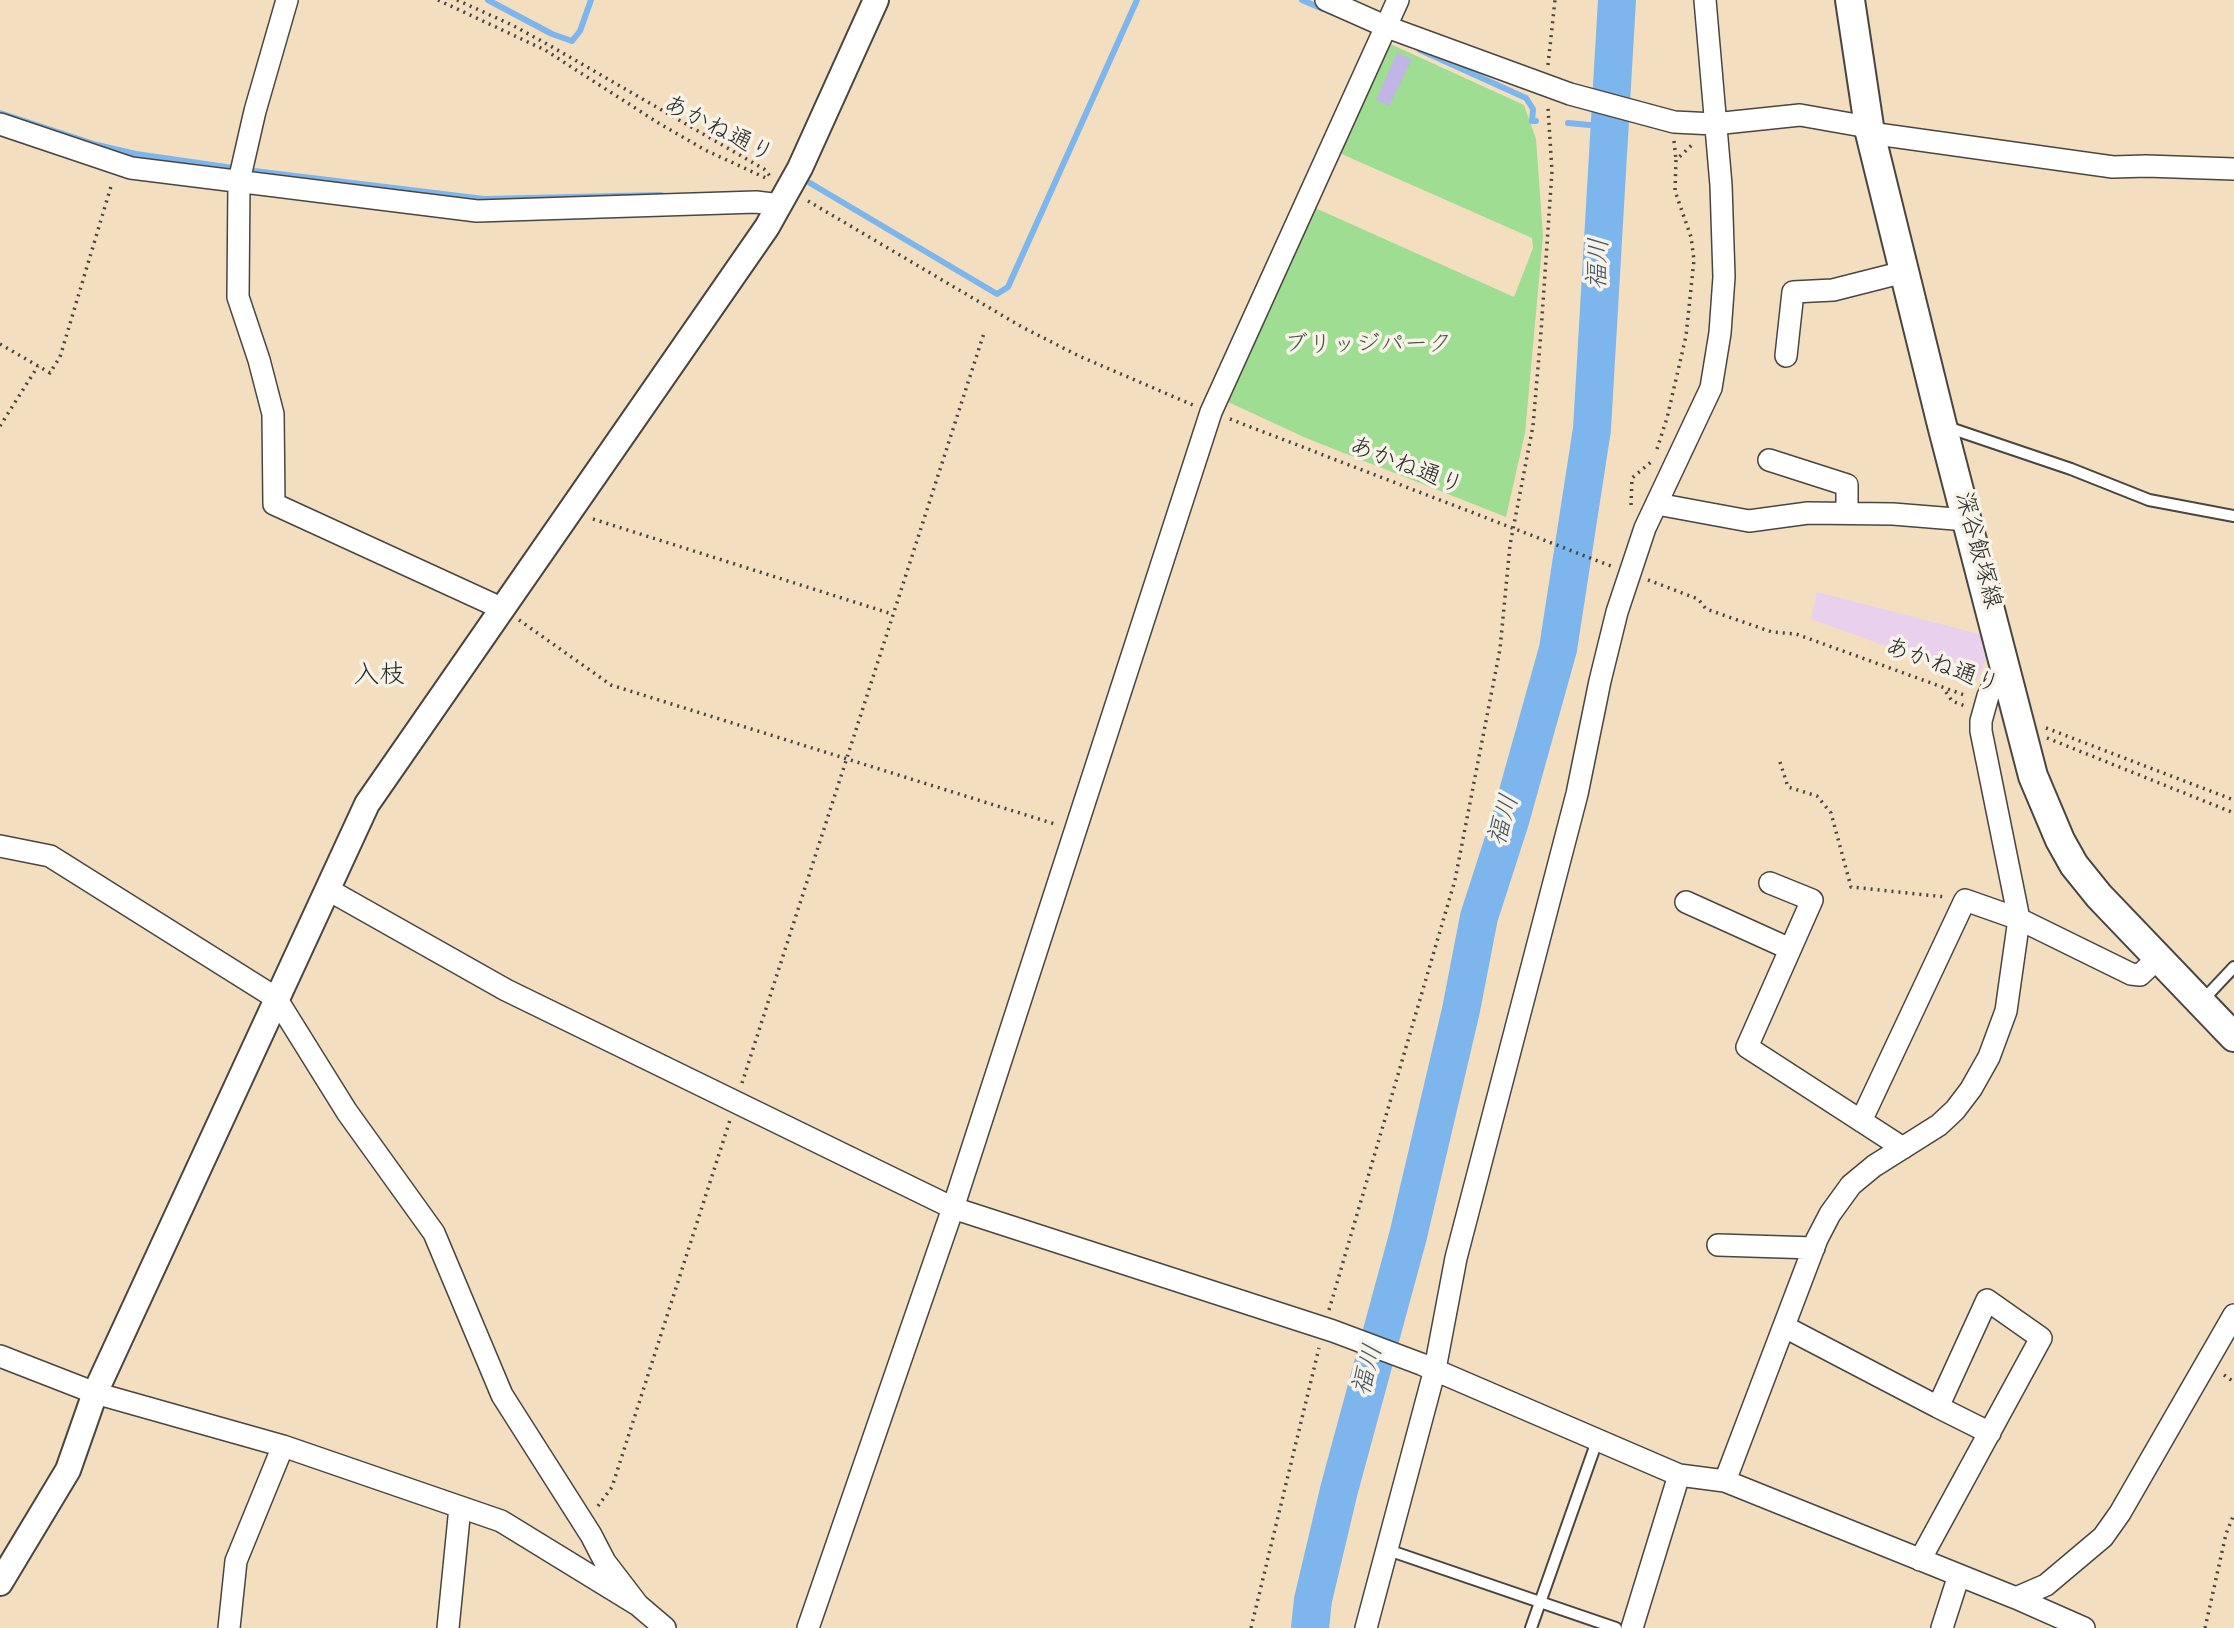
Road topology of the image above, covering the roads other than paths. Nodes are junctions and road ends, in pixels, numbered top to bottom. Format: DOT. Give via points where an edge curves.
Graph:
graph roads {
  1 [pos="288,0"];
  2 [pos="876,0"];
  3 [pos="1326,0"];
  4 [pos="1398,0"];
  5 [pos="1705,0"];
  6 [pos="1850,0"];
  7 [pos="1387,27"];
  8 [pos="0,124"];
  9 [pos="1714,124"];
  10 [pos="1869,130"];
  11 [pos="2234,169"];
  12 [pos="239,181"];
  13 [pos="791,202"];
  14 [pos="1904,272"];
  15 [pos="1786,356"];
  16 [pos="1942,425"];
  17 [pos="1769,460"];
  18 [pos="1657,503"];
  19 [pos="1846,513"];
  20 [pos="2234,516"];
  21 [pos="1966,520"];
  22 [pos="503,609"];
  23 [pos="2006,672"];
  24 [pos="0,846"];
  25 [pos="1770,883"];
  26 [pos="327,889"];
  27 [pos="1686,902"];
  28 [pos="2019,919"];
  29 [pos="1790,950"];
  30 [pos="2158,958"];
  31 [pos="2234,967"];
  32 [pos="276,998"];
  33 [pos="2201,1002"];
  34 [pos="2234,1037"];
  35 [pos="1861,1121"];
  36 [pos="1903,1148"];
  37 [pos="953,1208"];
  38 [pos="1718,1245"];
  39 [pos="1814,1248"];
  40 [pos="2234,1315"];
  41 [pos="1785,1327"];
  42 [pos="0,1356"];
  43 [pos="1428,1366"];
  44 [pos="95,1393"];
  45 [pos="1938,1407"];
  46 [pos="1990,1433"];
  47 [pos="1597,1441"];
  48 [pos="283,1446"];
  49 [pos="1679,1475"];
  50 [pos="1725,1481"];
  51 [pos="460,1507"];
  52 [pos="1388,1550"];
  53 [pos="1920,1560"];
  54 [pos="1959,1575"];
  55 [pos="0,1583"];
  56 [pos="2016,1598"];
  57 [pos="1539,1602"];
  58 [pos="638,1605"];
  59 [pos="229,1628"];
  60 [pos="448,1628"];
  61 [pos="665,1628"];
  62 [pos="808,1628"];
  63 [pos="1366,1628"];
  64 [pos="1531,1628"];
  65 [pos="1616,1628"];
  66 [pos="1632,1628"];
  67 [pos="1942,1628"];
  68 [pos="2084,1628"];
  1 -- 12 [label="street"];
  2 -- 13 [label="street" via="800,168"];
  3 -- 7 [label="street"];
  4 -- 7 [label="street"];
  5 -- 9 [label="street"];
  6 -- 10 [label="main road, 深谷飯塚線"];
  7 -- 9 [label="street" via="1674,128"];
  7 -- 37 [label="street" via="1211,412"];
  8 -- 12 [label="street" via="118,164"];
  9 -- 10 [label="street" via="1800,115"];
  9 -- 18 [label="street" via="1724,277 1716,355 1711,388"];
  10 -- 11 [label="street" via="2113,167"];
  10 -- 14 [label="main road, 深谷飯塚線"];
  12 -- 13 [label="street" via="477,211"];
  12 -- 22 [label="street" via="238,297 273,414 274,504"];
  13 -- 22 [label="street" via="746,259"];
  14 -- 15 [label="street" via="1833,290 1793,292"];
  14 -- 16 [label="main road, 深谷飯塚線"];
  16 -- 20 [label="lane" via="2149,500"];
  16 -- 21 [label="main road, 深谷飯塚線"];
  17 -- 19 [label="street" via="1847,485"];
  18 -- 19 [label="street" via="1749,521"];
  18 -- 43 [label="street" via="1614,623 1577,794"];
  19 -- 21 [label="street"];
  21 -- 23 [label="main road, 深谷飯塚線"];
  22 -- 26 [label="street" via="367,804"];
  23 -- 28 [label="street" via="1985,703 1981,731"];
  23 -- 30 [label="main road, 深谷飯塚線" via="2033,776 2074,865"];
  24 -- 32 [label="street" via="50,856"];
  25 -- 29 [label="street" via="1812,900"];
  26 -- 32 [label="street"];
  26 -- 37 [label="street" via="506,990"];
  27 -- 29 [label="street"];
  28 -- 30 [label="street" via="2131,974 2140,975"];
  28 -- 35 [label="street" via="1965,900"];
  28 -- 36 [label="street" via="2006,1011 1989,1057 1955,1110"];
  29 -- 35 [label="street" via="1747,1047"];
  30 -- 33 [label="main road, 深谷飯塚線"];
  31 -- 33 [label="lane"];
  32 -- 44 [label="street"];
  32 -- 58 [label="street" via="347,1112 433,1233 502,1395 605,1562"];
  33 -- 34 [label="main road, 深谷飯塚線"];
  35 -- 36 [label="street"];
  36 -- 39 [label="street" via="1851,1185"];
  37 -- 43 [label="street"];
  37 -- 62 [label="street"];
  38 -- 39 [label="street"];
  39 -- 41 [label="street"];
  40 -- 56 [label="street" via="2103,1537 2046,1585"];
  41 -- 45 [label="street"];
  41 -- 50 [label="street"];
  42 -- 44 [label="street"];
  43 -- 47 [label="street"];
  43 -- 52 [label="street"];
  44 -- 48 [label="street"];
  44 -- 55 [label="street" via="68,1470"];
  45 -- 46 [label="street"];
  45 -- 46 [label="street" via="1987,1300 2041,1338"];
  46 -- 53 [label="street"];
  47 -- 49 [label="street"];
  47 -- 57 [label="lane"];
  48 -- 51 [label="street"];
  48 -- 59 [label="street" via="236,1561"];
  49 -- 50 [label="street"];
  49 -- 66 [label="street"];
  50 -- 53 [label="street"];
  51 -- 58 [label="street" via="502,1521"];
  51 -- 60 [label="street"];
  52 -- 57 [label="lane"];
  52 -- 63 [label="street"];
  53 -- 54 [label="street"];
  54 -- 56 [label="street"];
  54 -- 67 [label="street"];
  56 -- 68 [label="street"];
  57 -- 64 [label="lane"];
  57 -- 65 [label="lane"];
  58 -- 61 [label="street"];
}
